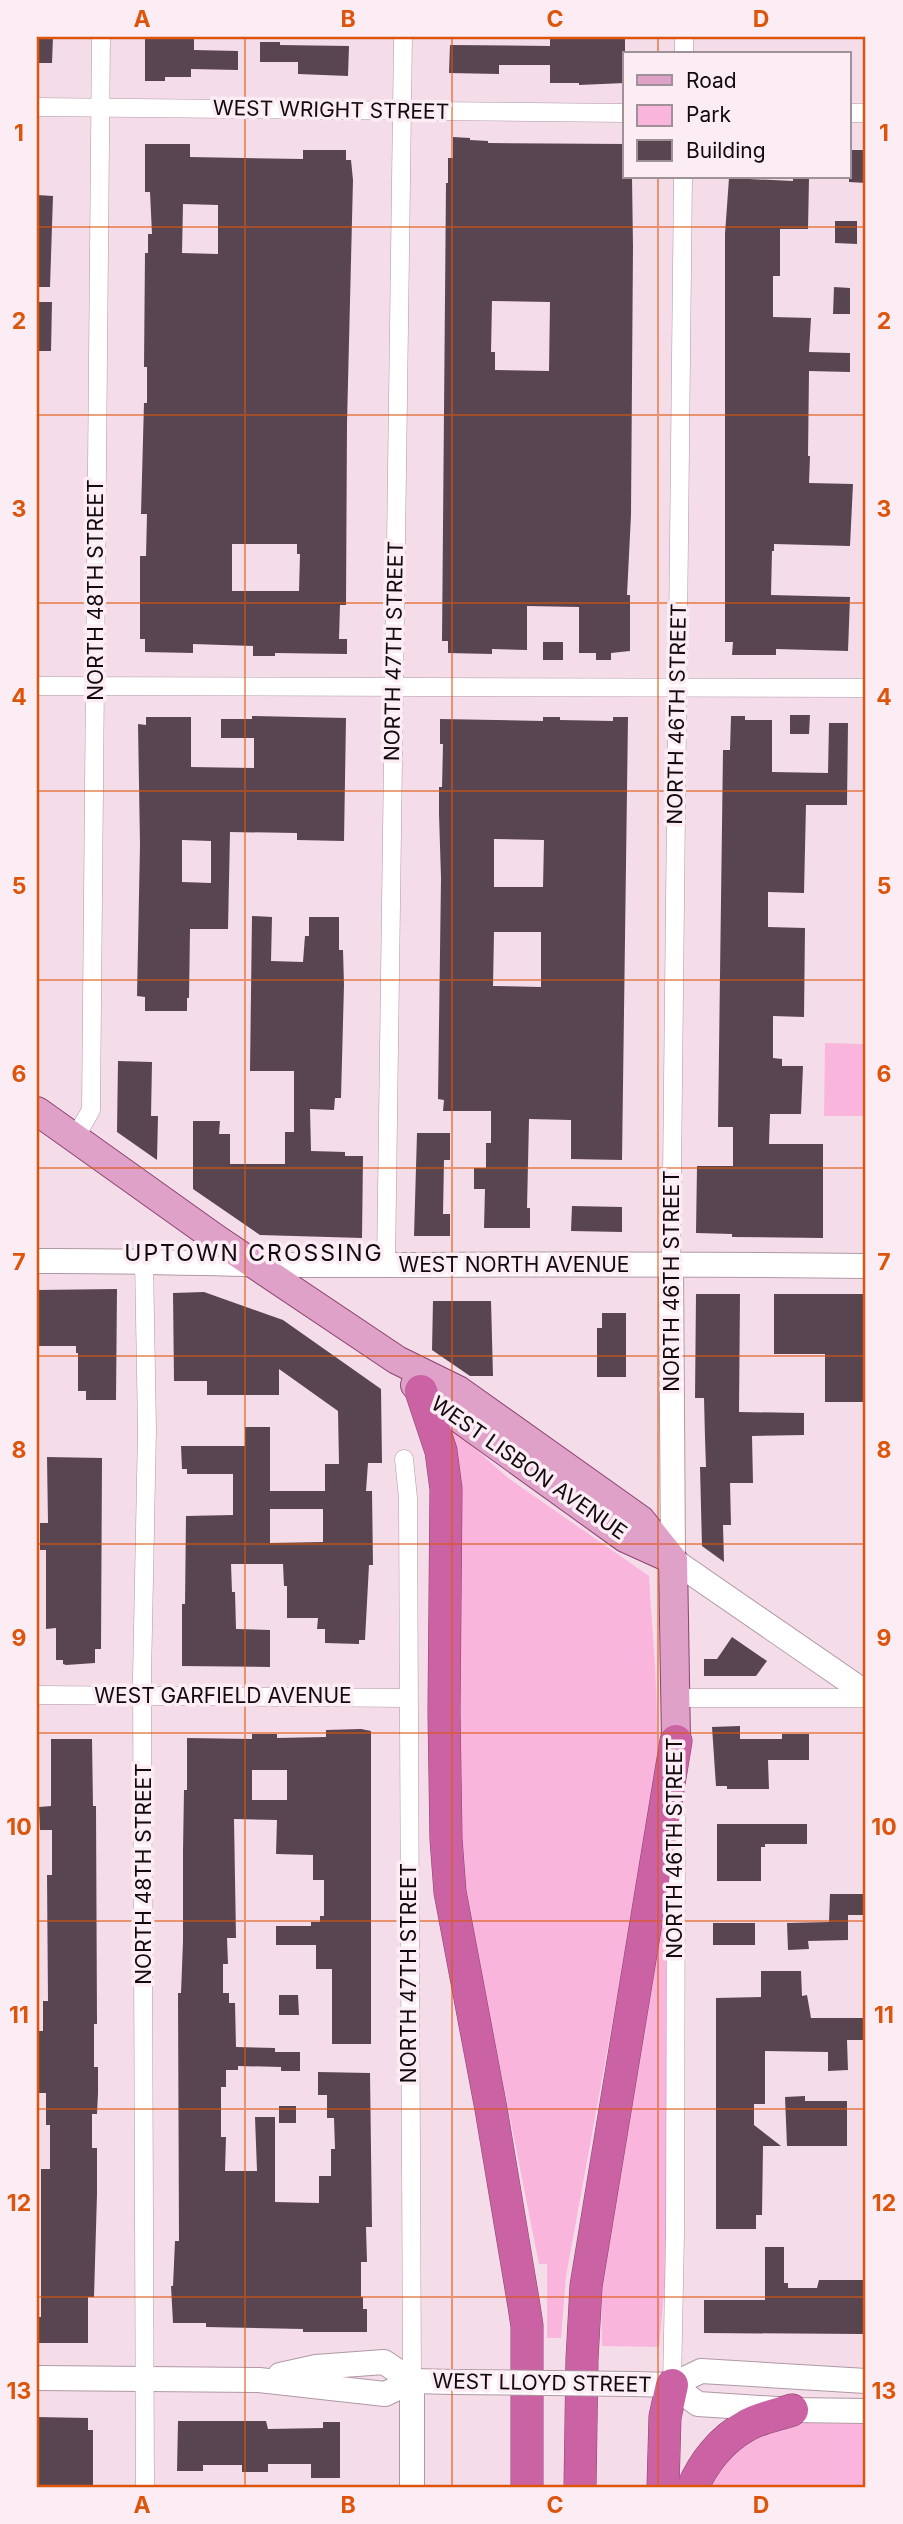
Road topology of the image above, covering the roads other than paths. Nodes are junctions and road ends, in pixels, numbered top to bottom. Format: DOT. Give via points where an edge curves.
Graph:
graph roads {
  1 [pos="101,37"];
  2 [pos="403,37"];
  3 [pos="37,107"];
  4 [pos="99,108"];
  5 [pos="402,111"];
  6 [pos="623,113"];
  7 [pos="683,178"];
  8 [pos="37,686"];
  9 [pos="95,686"];
  10 [pos="394,687"];
  11 [pos="677,688"];
  12 [pos="866,688"];
  13 [pos="37,1111"];
  14 [pos="75,1138"];
  15 [pos="144,1260"];
  16 [pos="37,1261"];
  17 [pos="254,1264"];
  18 [pos="386,1265"];
  19 [pos="671,1265"];
  20 [pos="866,1266"];
  21 [pos="397,1360"];
  22 [pos="421,1391"];
  23 [pos="404,1459"];
  24 [pos="673,1560"];
  25 [pos="866,1693"];
  26 [pos="37,1695"];
  27 [pos="143,1696"];
  28 [pos="408,1698"];
  29 [pos="675,1699"];
  30 [pos="866,1699"];
  31 [pos="676,1741"];
  32 [pos="37,2378"];
  33 [pos="144,2379"];
  34 [pos="412,2381"];
  35 [pos="866,2381"];
  36 [pos="672,2385"];
  37 [pos="792,2410"];
  38 [pos="866,2411"];
  39 [pos="145,2487"];
  40 [pos="412,2487"];
  41 [pos="527,2487"];
  42 [pos="580,2487"];
  43 [pos="663,2487"];
  44 [pos="693,2487"];
  1 -- 4 [label="street, NORTH 48TH STREET"];
  2 -- 5 [label="street, NORTH 47TH STREET"];
  3 -- 4 [label="street, WEST WRIGHT STREET"];
  4 -- 5 [label="street, WEST WRIGHT STREET"];
  4 -- 9 [label="street, NORTH 48TH STREET"];
  5 -- 6 [label="street, WEST WRIGHT STREET"];
  5 -- 10 [label="street, NORTH 47TH STREET"];
  7 -- 11 [label="street, NORTH 46TH STREET"];
  8 -- 9 [label="street"];
  9 -- 10 [label="street"];
  9 -- 14 [label="street, NORTH 48TH STREET" via="92,1110"];
  10 -- 11 [label="street"];
  10 -- 18 [label="street, NORTH 47TH STREET"];
  11 -- 12 [label="street"];
  11 -- 19 [label="street, NORTH 46TH STREET"];
  13 -- 14 [label="main road, WEST LISBON AVENUE"];
  14 -- 17 [label="main road, WEST LISBON AVENUE"];
  15 -- 16 [label="street, WEST NORTH AVENUE"];
  15 -- 17 [label="street, WEST NORTH AVENUE"];
  15 -- 27 [label="street, NORTH 48TH STREET"];
  17 -- 18 [label="street, WEST NORTH AVENUE"];
  17 -- 21 [label="main road, WEST LISBON AVENUE"];
  18 -- 19 [label="street, WEST NORTH AVENUE"];
  19 -- 20 [label="street, WEST NORTH AVENUE"];
  19 -- 24 [label="street, NORTH 46TH STREET"];
  21 -- 22 [label="main road, WEST LISBON AVENUE"];
  21 -- 24 [label="main road, WEST LISBON AVENUE" via="458,1390 641,1520"];
  22 -- 24 [label="main road, WEST LISBON AVENUE" via="625,1538"];
  22 -- 41 [label="highway" via="441,1451 446,1489 444,1712 450,1892 527,2326"];
  23 -- 28 [label="street, NORTH 47TH STREET" via="408,1487"];
  24 -- 25 [label="street, WEST LISBON AVENUE"];
  24 -- 29 [label="main road, NORTH 46TH STREET"];
  26 -- 27 [label="street, WEST GARFIELD AVENUE"];
  27 -- 28 [label="street, WEST GARFIELD AVENUE"];
  27 -- 33 [label="street, NORTH 48TH STREET"];
  28 -- 34 [label="street, NORTH 47TH STREET"];
  29 -- 30 [label="street"];
  29 -- 31 [label="main road, NORTH 46TH STREET"];
  31 -- 36 [label="street, NORTH 46TH STREET"];
  31 -- 42 [label="highway" via="586,2286"];
  32 -- 33 [label="street, WEST LLOYD STREET"];
  33 -- 34 [label="street, WEST LLOYD STREET" via="259,2380 385,2394"];
  33 -- 39 [label="street, NORTH 48TH STREET"];
  34 -- 36 [label="street, WEST LLOYD STREET, bridge"];
  34 -- 40 [label="street, NORTH 47TH STREET"];
  35 -- 36 [label="street, WEST LLOYD STREET" via="701,2371"];
  36 -- 37 [label="street, WEST LLOYD STREET" via="698,2404"];
  36 -- 43 [label="highway" via="664,2417"];
  37 -- 38 [label="street, WEST LLOYD STREET"];
  37 -- 44 [label="highway" via="736,2432 710,2457"];
}
